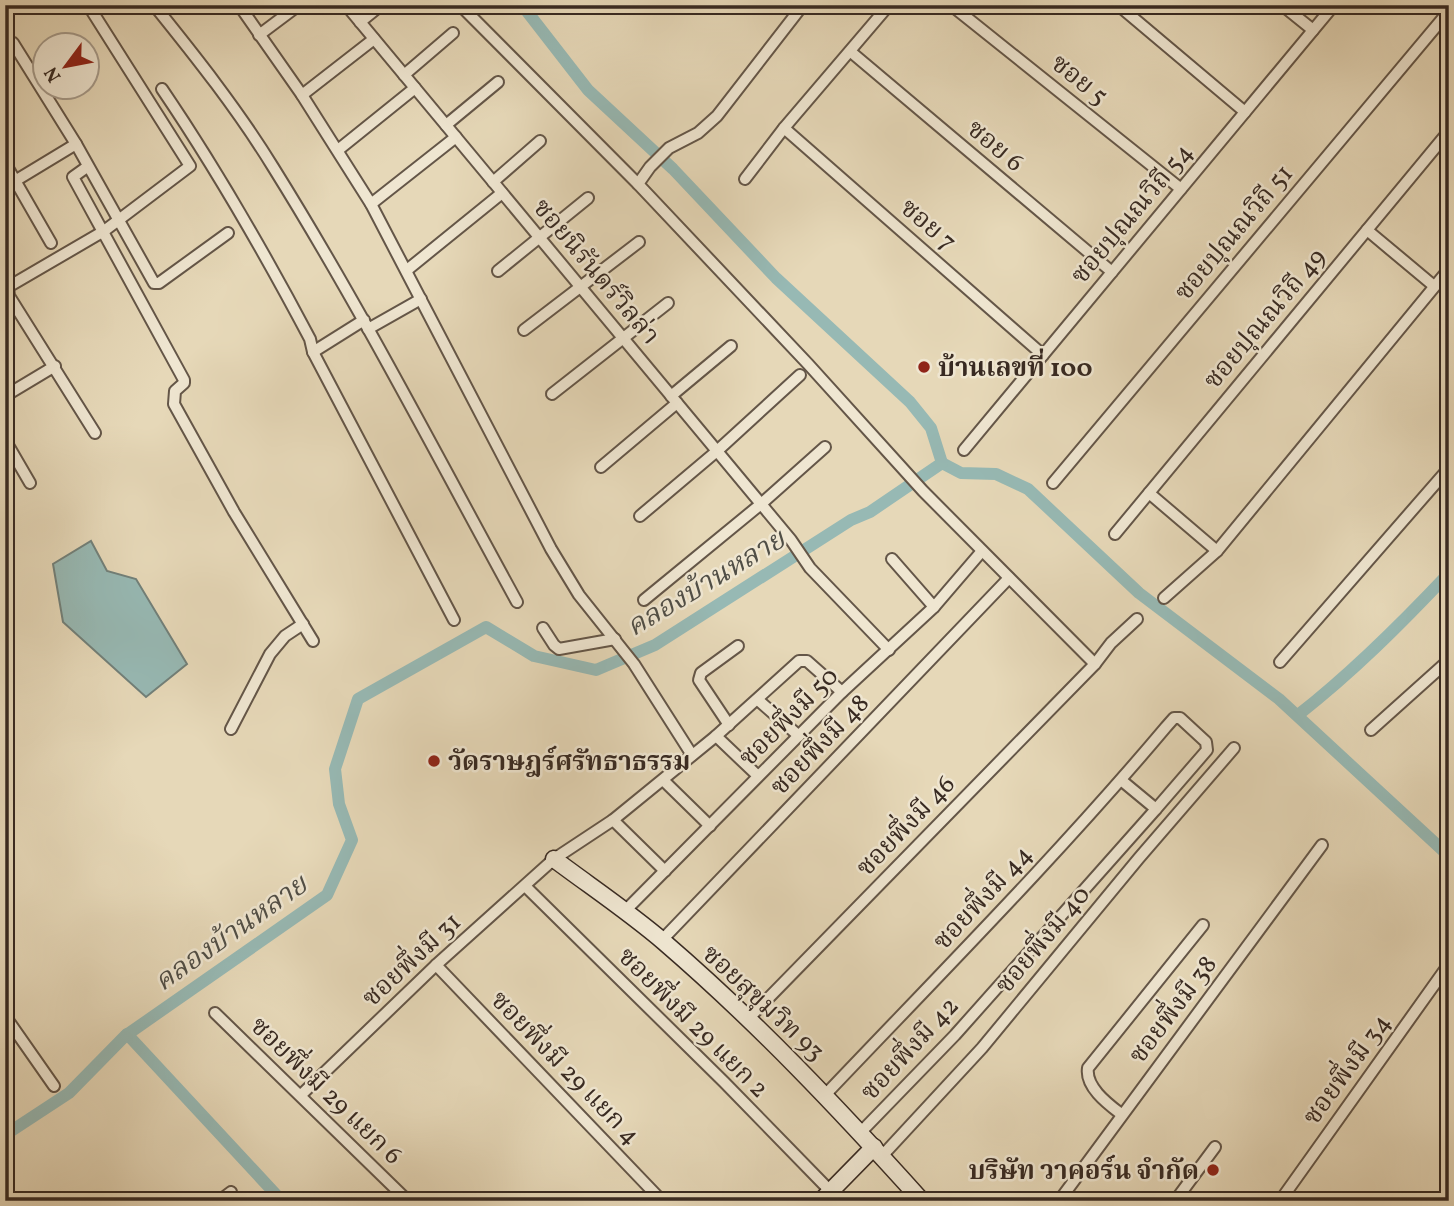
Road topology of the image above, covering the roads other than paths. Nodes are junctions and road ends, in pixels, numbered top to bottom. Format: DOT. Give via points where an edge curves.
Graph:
graph roads {
  1 [pos="154,5"];
  2 [pos="239,5"];
  3 [pos="299,5"];
  4 [pos="346,5"];
  5 [pos="381,5"];
  6 [pos="460,5"];
  7 [pos="803,5"];
  8 [pos="889,5"];
  9 [pos="951,5"];
  10 [pos="1118,5"];
  11 [pos="1282,5"];
  12 [pos="1334,5"];
  13 [pos="90,8"];
  14 [pos="1449,10"];
  15 [pos="360,22"];
  16 [pos="1313,30"];
  17 [pos="453,33"];
  18 [pos="259,35"];
  19 [pos="374,38"];
  20 [pos="5,46"];
  21 [pos="851,52"];
  22 [pos="404,75"];
  23 [pos="498,82"];
  24 [pos="415,88"];
  25 [pos="162,89"];
  26 [pos="302,95"];
  27 [pos="1245,112"];
  28 [pos="446,125"];
  29 [pos="784,128"];
  30 [pos="1449,131"];
  31 [pos="456,137"];
  32 [pos="540,141"];
  33 [pos="76,144"];
  34 [pos="338,150"];
  35 [pos="5,163"];
  36 [pos="88,167"];
  37 [pos="745,179"];
  38 [pos="493,181"];
  39 [pos="10,184"];
  40 [pos="638,184"];
  41 [pos="1181,189"];
  42 [pos="502,193"];
  43 [pos="588,198"];
  44 [pos="371,204"];
  45 [pos="119,220"];
  46 [pos="1367,230"];
  47 [pos="104,231"];
  48 [pos="228,233"];
  49 [pos="539,238"];
  50 [pos="639,242"];
  51 [pos="51,243"];
  52 [pos="1449,269"];
  53 [pos="407,270"];
  54 [pos="498,271"];
  55 [pos="1112,272"];
  56 [pos="1434,286"];
  57 [pos="581,288"];
  58 [pos="421,299"];
  59 [pos="668,303"];
  60 [pos="366,324"];
  61 [pos="524,330"];
  62 [pos="624,339"];
  63 [pos="731,346"];
  64 [pos="313,352"];
  65 [pos="1043,355"];
  66 [pos="55,366"];
  67 [pos="800,375"];
  68 [pos="552,394"];
  69 [pos="5,396"];
  70 [pos="674,399"];
  71 [pos="95,433"];
  72 [pos="5,440"];
  73 [pos="825,447"];
  74 [pos="964,450"];
  75 [pos="717,451"];
  76 [pos="9,454"];
  77 [pos="601,467"];
  78 [pos="1449,468"];
  79 [pos="1053,482"];
  80 [pos="30,483"];
  81 [pos="1149,493"];
  82 [pos="761,504"];
  83 [pos="640,516"];
  84 [pos="1115,534"];
  85 [pos="982,551"];
  86 [pos="1217,551"];
  87 [pos="892,559"];
  88 [pos="1009,578"];
  89 [pos="1164,598"];
  90 [pos="644,600"];
  91 [pos="517,602"];
  92 [pos="934,607"];
  93 [pos="1137,619"];
  94 [pos="454,620"];
  95 [pos="303,624"];
  96 [pos="543,628"];
  97 [pos="615,639"];
  98 [pos="313,641"];
  99 [pos="738,646"];
  100 [pos="889,650"];
  101 [pos="1449,660"];
  102 [pos="1280,662"];
  103 [pos="1095,664"];
  104 [pos="842,692"];
  105 [pos="758,700"];
  106 [pos="729,725"];
  107 [pos="1166,727"];
  108 [pos="232,729"];
  109 [pos="1371,730"];
  110 [pos="716,736"];
  111 [pos="799,736"];
  112 [pos="1234,748"];
  113 [pos="692,755"];
  114 [pos="758,776"];
  115 [pos="663,780"];
  116 [pos="1121,780"];
  117 [pos="1156,809"];
  118 [pos="614,820"];
  119 [pos="710,826"];
  120 [pos="1322,845"];
  121 [pos="554,859"];
  122 [pos="665,871"];
  123 [pos="525,886"];
  124 [pos="624,912"];
  125 [pos="1203,925"];
  126 [pos="662,940"];
  127 [pos="1449,964"];
  128 [pos="436,965"];
  129 [pos="215,1013"];
  130 [pos="5,1016"];
  131 [pos="748,1019"];
  132 [pos="54,1086"];
  133 [pos="826,1094"];
  134 [pos="300,1095"];
  135 [pos="1121,1114"];
  136 [pos="860,1133"];
  137 [pos="1215,1147"];
  138 [pos="878,1152"];
  139 [pos="230,1192"];
  140 [pos="1449,1194"];
  141 [pos="830,1197"];
  142 [pos="219,1201"];
  143 [pos="408,1201"];
  144 [pos="662,1201"];
  145 [pos="922,1201"];
  146 [pos="1059,1201"];
  147 [pos="1175,1201"];
  148 [pos="1280,1201"];
  149 [pos="1445,1201"];
  1 -- 60 [label="street" via="272,166"];
  2 -- 18 [label="street"];
  3 -- 18 [label="street"];
  4 -- 15 [label="street, ซอยนิรันดร์วิลล่า"];
  5 -- 15 [label="street"];
  6 -- 40 [label="street"];
  7 -- 40 [label="street" via="717,116 698,133 669,148"];
  8 -- 21 [label="street"];
  9 -- 41 [label="street, ซอย 5"];
  10 -- 27 [label="street"];
  11 -- 16 [label="street"];
  12 -- 16 [label="street, ซอยปุณณวิถี 54"];
  13 -- 45 [label="street" via="190,166"];
  14 -- 79 [label="street, ซอยปุณณวิถี 51"];
  15 -- 19 [label="street, ซอยนิรันดร์วิลล่า"];
  16 -- 27 [label="street, ซอยปุณณวิถี 54"];
  17 -- 22 [label="street"];
  18 -- 26 [label="street"];
  19 -- 22 [label="street, ซอยนิรันดร์วิลล่า"];
  19 -- 26 [label="street"];
  20 -- 33 [label="street" via="13,43"];
  21 -- 29 [label="street"];
  21 -- 55 [label="street, ซอย 6"];
  22 -- 24 [label="street, ซอยนิรันดร์วิลล่า"];
  23 -- 28 [label="street"];
  24 -- 28 [label="street, ซอยนิรันดร์วิลล่า"];
  24 -- 34 [label="street"];
  25 -- 64 [label="street" via="251,227"];
  26 -- 34 [label="street"];
  27 -- 41 [label="street, ซอยปุณณวิถี 54"];
  28 -- 31 [label="street, ซอยนิรันดร์วิลล่า"];
  29 -- 37 [label="street"];
  29 -- 65 [label="street, ซอย 7"];
  30 -- 46 [label="street, ซอยปุณณวิถี 49"];
  31 -- 38 [label="street, ซอยนิรันดร์วิลล่า"];
  31 -- 44 [label="street"];
  32 -- 38 [label="street"];
  33 -- 36 [label="street"];
  33 -- 39 [label="street"];
  34 -- 44 [label="street"];
  35 -- 39 [label="street"];
  36 -- 45 [label="street"];
  36 -- 47 [label="street" via="73,177"];
  38 -- 42 [label="street, ซอยนิรันดร์วิลล่า"];
  39 -- 51 [label="street"];
  40 -- 85 [label="street"];
  41 -- 55 [label="street, ซอยปุณณวิถี 54"];
  42 -- 49 [label="street, ซอยนิรันดร์วิลล่า"];
  42 -- 53 [label="street"];
  43 -- 49 [label="street"];
  44 -- 53 [label="street"];
  45 -- 47 [label="street"];
  45 -- 48 [label="street" via="154,283"];
  46 -- 56 [label="street"];
  46 -- 81 [label="street, ซอยปุณณวิถี 49"];
  47 -- 66 [label="street" via="8,287 9,296"];
  47 -- 95 [label="street" via="184,380 175,391 180,417"];
  49 -- 54 [label="street"];
  49 -- 57 [label="street, ซอยนิรันดร์วิลล่า"];
  50 -- 57 [label="street"];
  52 -- 56 [label="street"];
  53 -- 58 [label="street"];
  55 -- 65 [label="street, ซอยปุณณวิถี 54"];
  56 -- 86 [label="street"];
  57 -- 61 [label="street"];
  57 -- 62 [label="street, ซอยนิรันดร์วิลล่า"];
  58 -- 60 [label="street"];
  58 -- 97 [label="street" via="545,539 579,595"];
  59 -- 62 [label="street"];
  60 -- 64 [label="street"];
  60 -- 91 [label="street"];
  62 -- 68 [label="street"];
  62 -- 70 [label="street, ซอยนิรันดร์วิลล่า"];
  63 -- 70 [label="street"];
  64 -- 94 [label="street"];
  65 -- 74 [label="street, ซอยปุณณวิถี 54"];
  66 -- 69 [label="street"];
  66 -- 71 [label="street"];
  67 -- 75 [label="street"];
  70 -- 75 [label="street, ซอยนิรันดร์วิลล่า"];
  70 -- 77 [label="street"];
  72 -- 76 [label="street"];
  73 -- 82 [label="street"];
  75 -- 82 [label="street, ซอยนิรันดร์วิลล่า"];
  75 -- 83 [label="street"];
  76 -- 80 [label="street"];
  78 -- 102 [label="street"];
  81 -- 84 [label="street, ซอยปุณณวิถี 49"];
  81 -- 86 [label="street"];
  82 -- 90 [label="street"];
  82 -- 100 [label="street, ซอยนิรันดร์วิลล่า" via="810,568"];
  85 -- 88 [label="street"];
  85 -- 92 [label="street, ซอยพึ่งมี 50"];
  86 -- 89 [label="street"];
  87 -- 92 [label="street"];
  88 -- 103 [label="street"];
  88 -- 126 [label="street, ซอยพึ่งมี 48"];
  92 -- 100 [label="street, ซอยพึ่งมี 50"];
  93 -- 103 [label="street, ซอยพึ่งมี 46"];
  95 -- 98 [label="street"];
  95 -- 108 [label="street" via="270,654"];
  96 -- 97 [label="street" via="559,649"];
  97 -- 113 [label="street"];
  99 -- 106 [label="street" via="701,673 699,680"];
  100 -- 104 [label="street, ซอยพึ่งมี 50"];
  101 -- 109 [label="street"];
  103 -- 131 [label="street, ซอยพึ่งมี 46"];
  104 -- 105 [label="street, ซอยพึ่งมี 31" via="803,659"];
  104 -- 111 [label="street, ซอยพึ่งมี 50"];
  105 -- 106 [label="street, ซอยพึ่งมี 31"];
  105 -- 111 [label="street"];
  106 -- 110 [label="street, ซอยพึ่งมี 31"];
  107 -- 116 [label="street, ซอยพึ่งมี 44"];
  107 -- 117 [label="street, ซอยพึ่งมี 42" via="1180,718 1208,748"];
  110 -- 113 [label="street, ซอยพึ่งมี 31"];
  110 -- 114 [label="street"];
  111 -- 114 [label="street, ซอยพึ่งมี 50"];
  112 -- 138 [label="street, ซอยพึ่งมี 40" via="982,1048"];
  113 -- 115 [label="street, ซอยพึ่งมี 31"];
  114 -- 119 [label="street, ซอยพึ่งมี 50"];
  115 -- 118 [label="street, ซอยพึ่งมี 31"];
  115 -- 119 [label="street"];
  116 -- 117 [label="street"];
  116 -- 133 [label="street, ซอยพึ่งมี 44"];
  117 -- 136 [label="street, ซอยพึ่งมี 42" via="955,1035"];
  118 -- 121 [label="street, ซอยพึ่งมี 31"];
  118 -- 122 [label="street"];
  119 -- 122 [label="street, ซอยพึ่งมี 50"];
  120 -- 135 [label="street, ซอยพึ่งมี 38"];
  121 -- 123 [label="street, ซอยพึ่งมี 31"];
  121 -- 124 [label="street, ซอยสุขุมวิท 93"];
  122 -- 124 [label="street, ซอยพึ่งมี 50"];
  123 -- 128 [label="street, ซอยพึ่งมี 31"];
  123 -- 141 [label="street, ซอยพึ่งมี 29 แยก 2" via="724,1082"];
  124 -- 126 [label="street, ซอยสุขุมวิท 93"];
  125 -- 135 [label="street" via="1088,1068 1097,1092"];
  126 -- 131 [label="street, ซอยสุขุมวิท 93"];
  127 -- 148 [label="street, ซอยพึ่งมี 34"];
  128 -- 134 [label="street, ซอยพึ่งมี 31"];
  128 -- 144 [label="street, ซอยพึ่งมี 29 แยก 4"];
  129 -- 134 [label="street, ซอยพึ่งมี 29 แยก 6"];
  130 -- 132 [label="street"];
  131 -- 133 [label="street, ซอยสุขุมวิท 93"];
  133 -- 136 [label="street, ซอยสุขุมวิท 93"];
  134 -- 143 [label="street, ซอยพึ่งมี 29 แยก 6"];
  135 -- 146 [label="street, ซอยพึ่งมี 38"];
  136 -- 138 [label="street, ซอยสุขุมวิท 93"];
  137 -- 147 [label="street"];
  138 -- 141 [label="street"];
  138 -- 145 [label="street, ซอยสุขุมวิท 93"];
  139 -- 142 [label="street"];
  140 -- 149 [label="street"];
}
